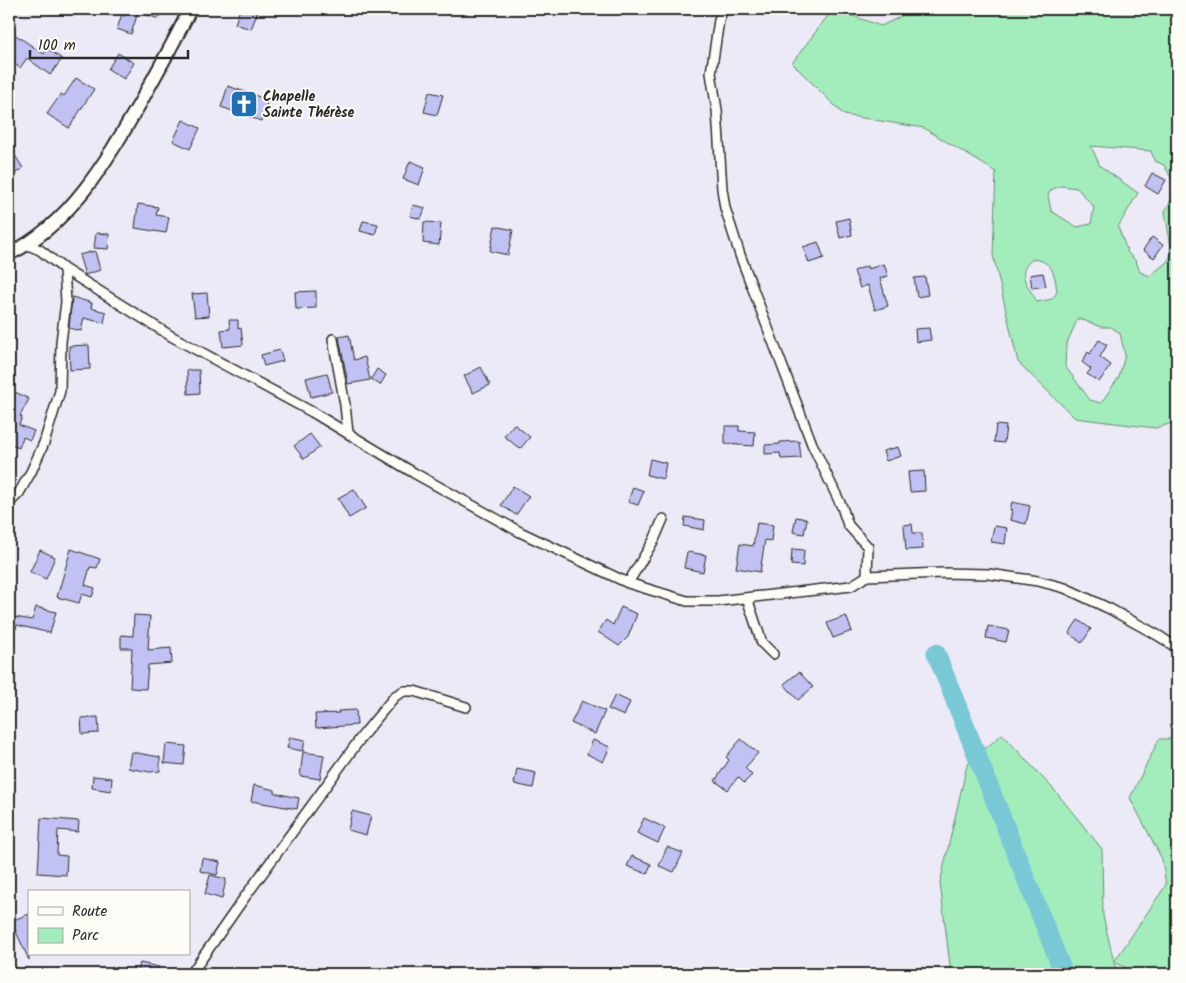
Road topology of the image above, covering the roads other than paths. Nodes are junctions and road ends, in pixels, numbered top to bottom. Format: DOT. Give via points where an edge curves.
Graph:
graph roads {
  1 [pos="190,9"];
  2 [pos="723,9"];
  3 [pos="28,245"];
  4 [pos="9,254"];
  5 [pos="64,269"];
  6 [pos="333,339"];
  7 [pos="348,433"];
  8 [pos="9,503"];
  9 [pos="663,519"];
  10 [pos="867,576"];
  11 [pos="628,583"];
  12 [pos="747,598"];
  13 [pos="1177,648"];
  14 [pos="773,654"];
  15 [pos="466,706"];
  16 [pos="9,969"];
  17 [pos="13,974"];
  18 [pos="191,974"];
  1 -- 3 [label="main road" via="110,154 79,197"];
  2 -- 10 [label="street" via="711,73 725,208 812,444 848,525 868,547"];
  3 -- 4 [label="main road"];
  3 -- 5 [label="street"];
  5 -- 7 [label="street" via="170,336"];
  5 -- 8 [label="street" via="66,302 60,392 31,472"];
  6 -- 7 [label="street"];
  7 -- 11 [label="street" via="520,532"];
  9 -- 11 [label="street"];
  10 -- 12 [label="street" via="851,586"];
  10 -- 13 [label="street" via="989,574 1038,581 1065,588 1110,609"];
  11 -- 12 [label="street" via="687,601"];
  12 -- 14 [label="street" via="762,643"];
  15 -- 18 [label="street" via="414,691 404,691 395,696 363,735"];
  16 -- 17 [label="street"];
}
